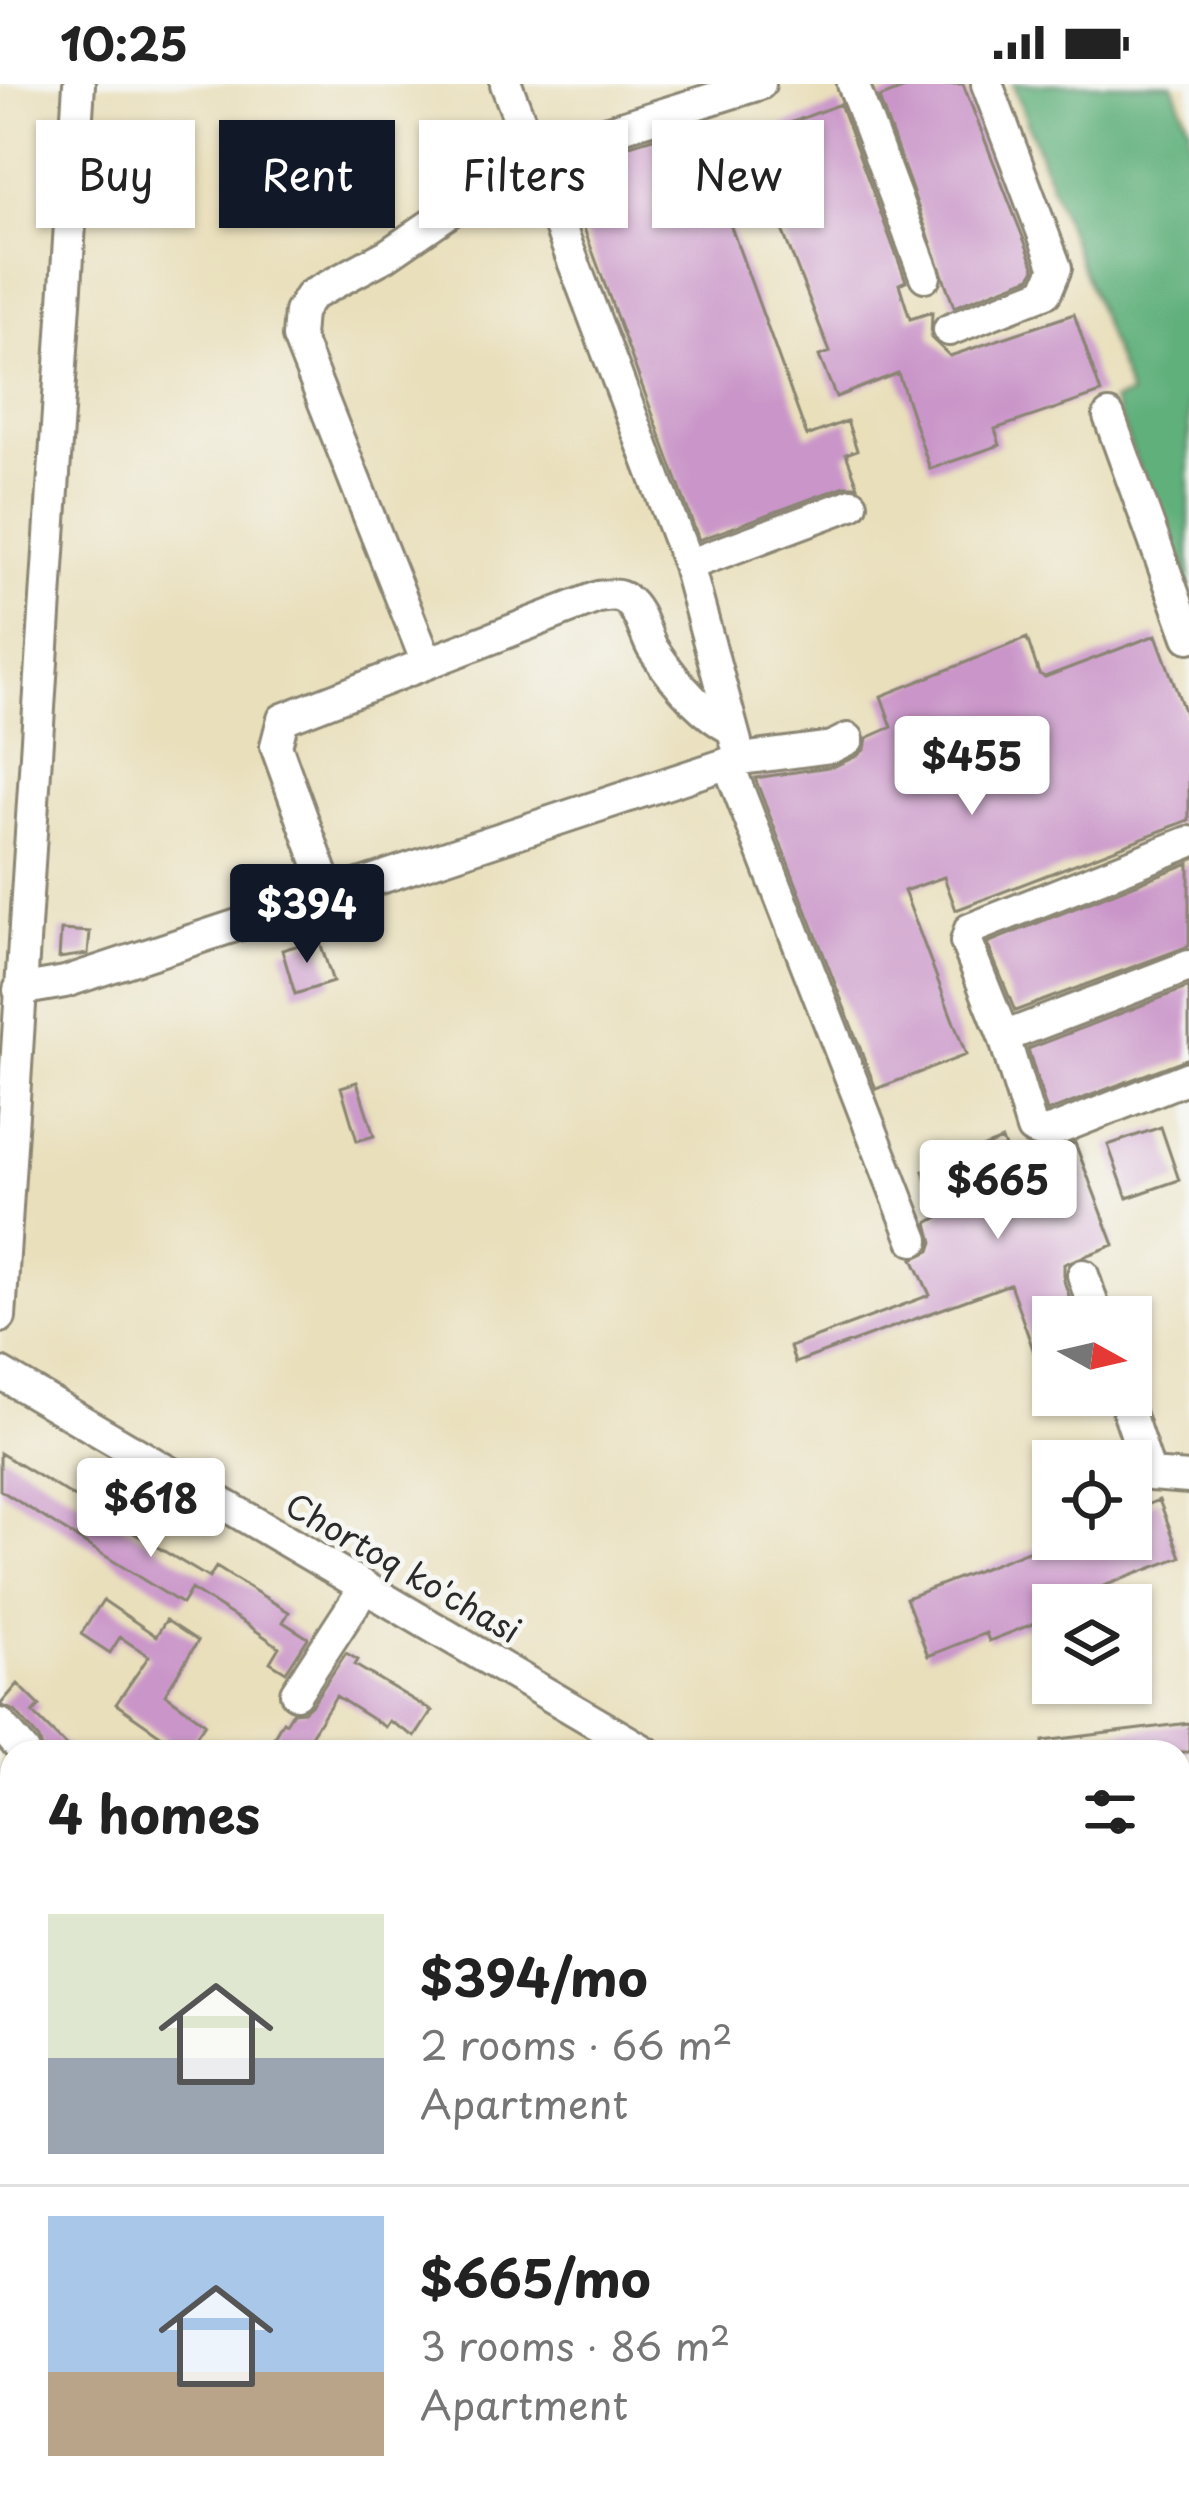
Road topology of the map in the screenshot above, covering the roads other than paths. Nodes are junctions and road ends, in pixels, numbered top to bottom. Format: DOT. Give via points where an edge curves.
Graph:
graph roads {
  1 [pos="79,84"];
  2 [pos="506,84"];
  3 [pos="760,84"];
  4 [pos="853,84"];
  5 [pos="987,84"];
  6 [pos="518,120"];
  7 [pos="628,125"];
  8 [pos="426,228"];
  9 [pos="559,228"];
  10 [pos="925,277"];
  11 [pos="949,330"];
  12 [pos="1108,416"];
  13 [pos="852,504"];
  14 [pos="688,566"];
  15 [pos="1189,637"];
  16 [pos="427,663"];
  17 [pos="848,739"];
  18 [pos="734,750"];
  19 [pos="1189,842"];
  20 [pos="330,895"];
  21 [pos="11,916"];
  22 [pos="1189,966"];
  23 [pos="19,990"];
  24 [pos="1004,1037"];
  25 [pos="1189,1076"];
  26 [pos="914,1240"];
  27 [pos="1083,1275"];
  28 [pos="1090,1296"];
  29 [pos="0,1317"];
  30 [pos="0,1373"];
  31 [pos="1131,1416"];
  32 [pos="1189,1478"];
  33 [pos="365,1587"];
  34 [pos="296,1693"];
  35 [pos="626,1740"];
  1 -- 21 [label="street"];
  2 -- 6 [label="street"];
  3 -- 7 [label="street"];
  4 -- 10 [label="street"];
  5 -- 11 [label="street" via="1056,268 1046,292"];
  8 -- 16 [label="street" via="310,296 298,337"];
  9 -- 14 [label="street"];
  12 -- 15 [label="street"];
  13 -- 14 [label="street"];
  14 -- 18 [label="street"];
  16 -- 18 [label="street" via="615,595 636,612 652,647"];
  16 -- 20 [label="street" via="283,719 275,746"];
  17 -- 18 [label="street" via="832,747"];
  18 -- 20 [label="street"];
  18 -- 26 [label="street"];
  19 -- 24 [label="street" via="970,929 966,942"];
  20 -- 23 [label="street"];
  21 -- 23 [label="street"];
  22 -- 24 [label="street"];
  23 -- 29 [label="street"];
  24 -- 25 [label="street" via="1031,1129 1043,1133"];
  27 -- 28 [label="street"];
  30 -- 33 [label="street, Chortoq ko'chasi"];
  31 -- 32 [label="street" via="1150,1475"];
  33 -- 34 [label="street"];
  33 -- 35 [label="street, Chortoq ko'chasi"];
}
